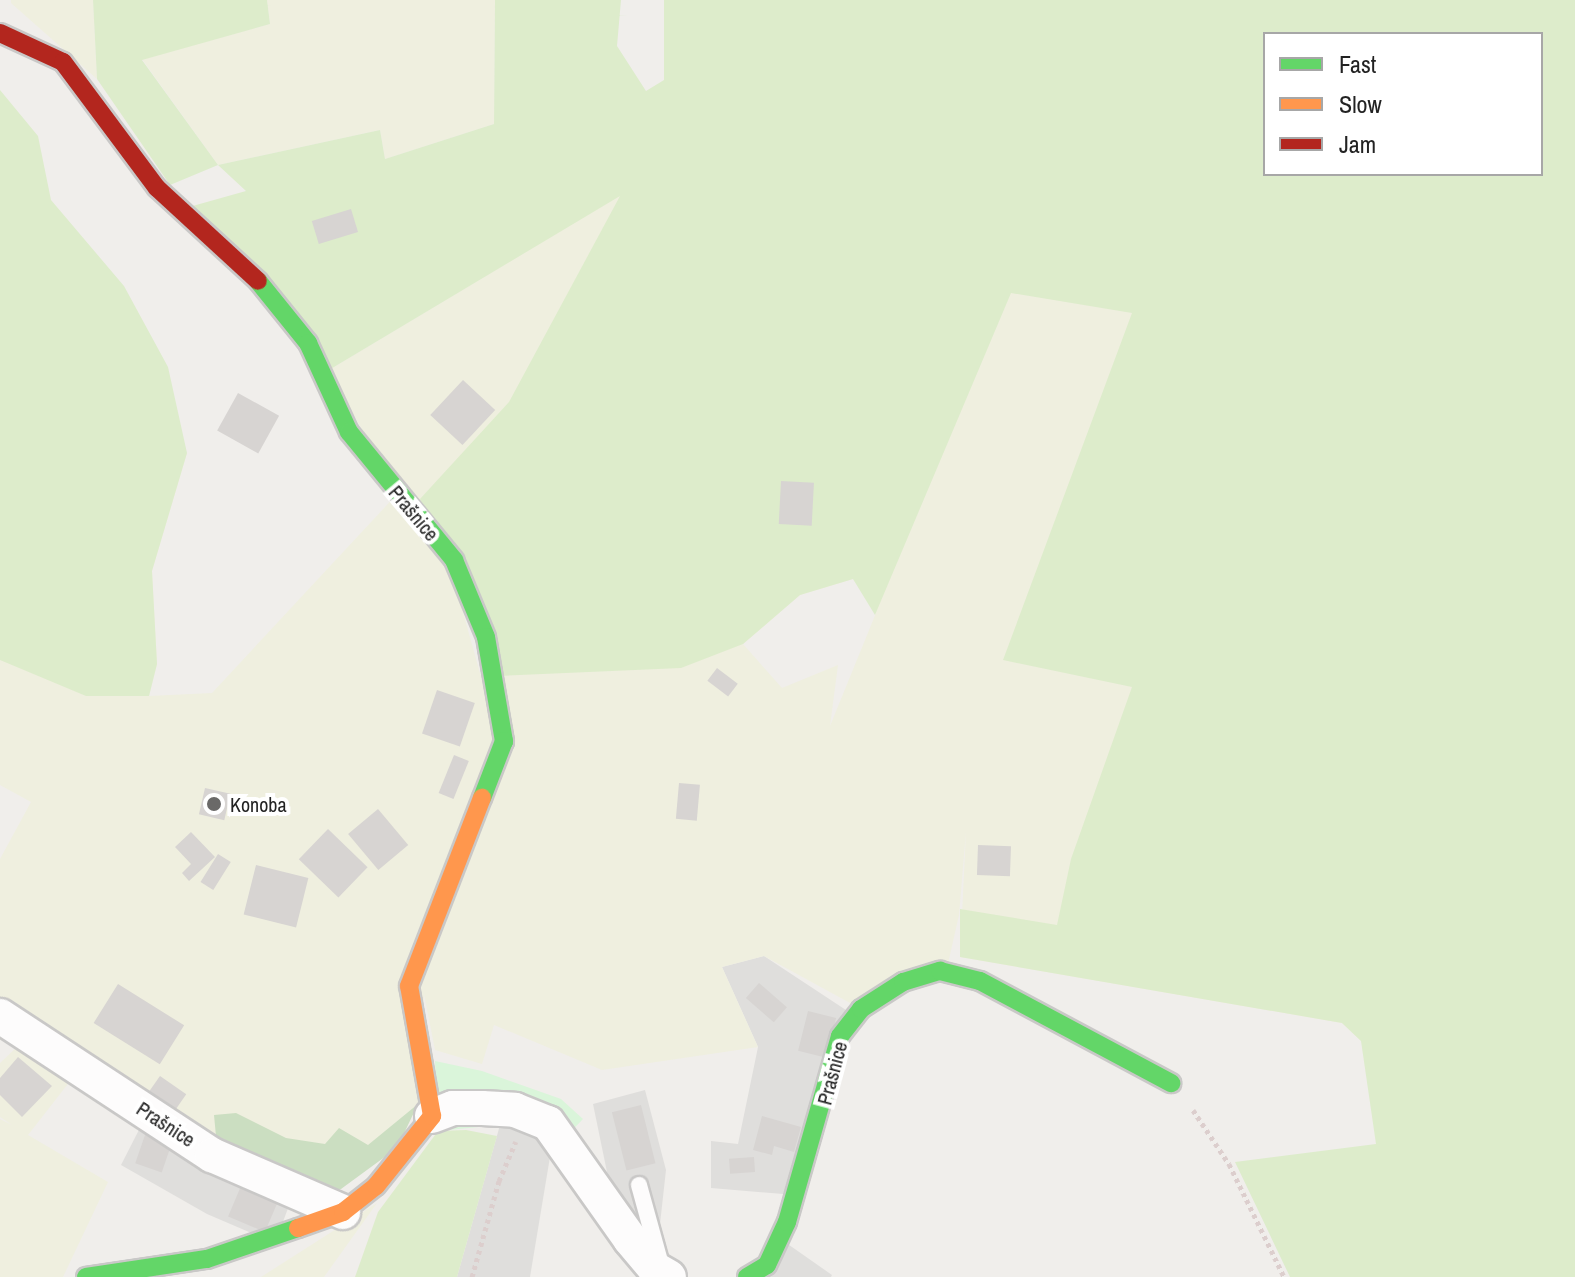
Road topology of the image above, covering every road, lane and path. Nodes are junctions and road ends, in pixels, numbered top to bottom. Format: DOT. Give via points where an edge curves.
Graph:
graph roads {
  1 [pos="0,33"];
  2 [pos="0,1016"];
  3 [pos="1171,1083"];
  4 [pos="528,1115"];
  5 [pos="432,1116"];
  6 [pos="639,1185"];
  7 [pos="343,1212"];
  8 [pos="666,1275"];
  9 [pos="86,1277"];
  10 [pos="472,1277"];
  11 [pos="747,1277"];
  12 [pos="1284,1277"];
  1 -- 5 [label="street, Prašnice" via="63,62 157,188 272,294 308,343 349,432 454,560 486,637 504,741 409,986"];
  2 -- 7 [label="street, Prašnice" via="212,1155"];
  3 -- 11 [label="street, Prašnice" via="980,981 940,971 903,982 861,1009 840,1036 787,1222 767,1265"];
  3 -- 12 [label="path" via="1229,1164"];
  4 -- 5 [label="street" via="453,1108"];
  4 -- 8 [label="street" via="548,1123 630,1239"];
  4 -- 10 [label="path" via="499,1181"];
  5 -- 7 [label="street" via="376,1186"];
  6 -- 8 [label="lane"];
  7 -- 9 [label="street" via="207,1259"];
}
